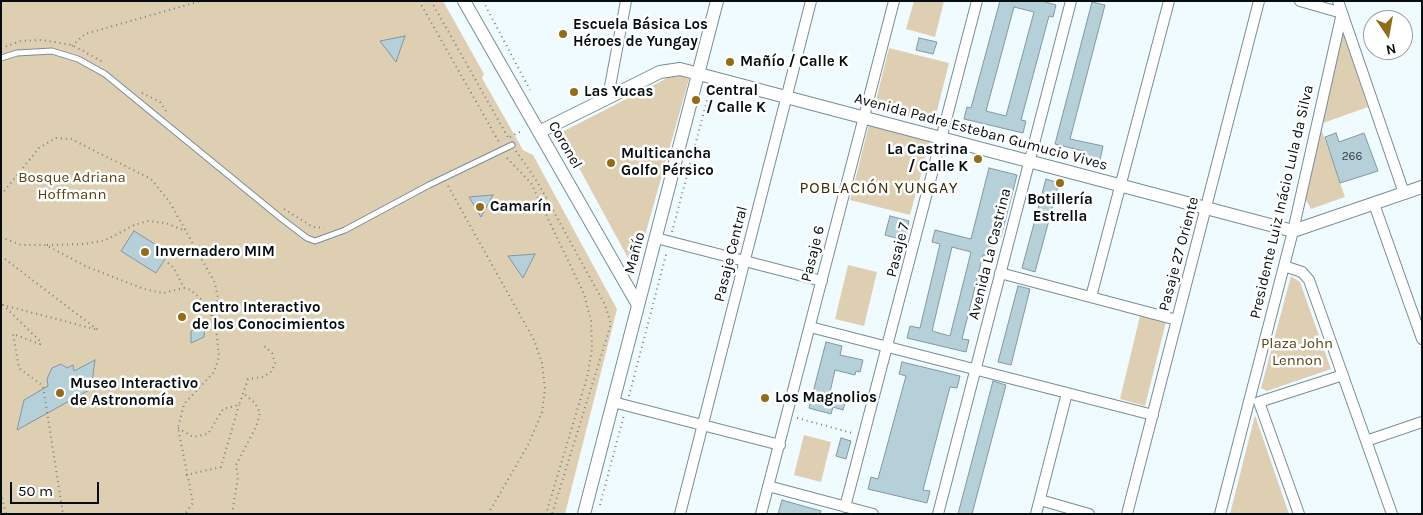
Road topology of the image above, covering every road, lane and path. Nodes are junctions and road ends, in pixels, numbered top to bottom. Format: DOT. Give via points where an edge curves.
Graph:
graph roads {
  1 [pos="201,1"];
  2 [pos="419,1"];
  3 [pos="431,1"];
  4 [pos="464,1"];
  5 [pos="626,1"];
  6 [pos="717,1"];
  7 [pos="811,1"];
  8 [pos="894,1"];
  9 [pos="977,1"];
  10 [pos="1071,1"];
  11 [pos="1169,1"];
  12 [pos="1260,1"];
  13 [pos="1300,1"];
  14 [pos="1338,1"];
  15 [pos="1342,13"];
  16 [pos="72,45"];
  17 [pos="1,48"];
  18 [pos="65,55"];
  19 [pos="1,58"];
  20 [pos="109,67"];
  21 [pos="698,74"];
  22 [pos="710,89"];
  23 [pos="138,91"];
  24 [pos="608,97"];
  25 [pos="786,97"];
  26 [pos="169,115"];
  27 [pos="864,117"];
  28 [pos="522,130"];
  29 [pos="539,132"];
  30 [pos="508,137"];
  31 [pos="942,138"];
  32 [pos="499,142"];
  33 [pos="512,145"];
  34 [pos="502,150"];
  35 [pos="1029,161"];
  36 [pos="443,178"];
  37 [pos="1121,185"];
  38 [pos="1422,187"];
  39 [pos="1404,193"];
  40 [pos="1,195"];
  41 [pos="1374,204"];
  42 [pos="279,205"];
  43 [pos="1206,208"];
  44 [pos="326,228"];
  45 [pos="185,231"];
  46 [pos="1293,231"];
  47 [pos="1,237"];
  48 [pos="656,238"];
  49 [pos="670,242"];
  50 [pos="46,245"];
  51 [pos="1,256"];
  52 [pos="744,261"];
  53 [pos="168,262"];
  54 [pos="1284,266"];
  55 [pos="1000,273"];
  56 [pos="822,281"];
  57 [pos="184,288"];
  58 [pos="1091,297"];
  59 [pos="638,305"];
  60 [pos="213,316"];
  61 [pos="1177,320"];
  62 [pos="810,327"];
  63 [pos="1422,339"];
  64 [pos="262,344"];
  65 [pos="888,347"];
  66 [pos="976,369"];
  67 [pos="1343,375"];
  68 [pos="243,393"];
  69 [pos="1067,393"];
  70 [pos="1254,400"];
  71 [pos="613,402"];
  72 [pos="239,405"];
  73 [pos="626,406"];
  74 [pos="1153,415"];
  75 [pos="788,416"];
  76 [pos="1422,422"];
  77 [pos="702,425"];
  78 [pos="178,428"];
  79 [pos="864,436"];
  80 [pos="1366,441"];
  81 [pos="780,446"];
  82 [pos="186,475"];
  83 [pos="768,486"];
  84 [pos="1,492"];
  85 [pos="1040,500"];
  86 [pos="845,507"];
  87 [pos="6,514"];
  88 [pos="63,514"];
  89 [pos="185,514"];
  90 [pos="232,514"];
  91 [pos="488,514"];
  92 [pos="546,514"];
  93 [pos="552,514"];
  94 [pos="584,514"];
  95 [pos="598,514"];
  96 [pos="680,514"];
  97 [pos="761,514"];
  98 [pos="873,514"];
  99 [pos="938,514"];
  100 [pos="1036,514"];
  101 [pos="1089,514"];
  102 [pos="1127,514"];
  103 [pos="1220,514"];
  104 [pos="1299,514"];
  105 [pos="1392,514"];
  1 -- 16 [label="path" via="85,34"];
  2 -- 32 [label="path"];
  3 -- 30 [label="path"];
  4 -- 29 [label="street, Coronel"];
  5 -- 24 [label="street"];
  6 -- 21 [label="street, Mañío"];
  7 -- 25 [label="street, Pasaje Central"];
  8 -- 27 [label="street, Pasaje 6"];
  9 -- 31 [label="street, Pasaje 7"];
  10 -- 35 [label="street, Avenida La Castrina"];
  11 -- 37 [label="street"];
  12 -- 43 [label="street, Pasaje 27 Oriente"];
  13 -- 15 [label="street"];
  14 -- 15 [label="street"];
  15 -- 39 [label="street"];
  15 -- 46 [label="street, Presidente Luiz Inácio Lula da Silva"];
  16 -- 17 [label="path" via="42,40 21,41"];
  16 -- 18 [label="path"];
  16 -- 20 [label="path"];
  18 -- 19 [label="lane" via="52,51 17,53"];
  18 -- 36 [label="lane" via="105,74 282,220 316,241 345,230"];
  21 -- 24 [label="street, Avenida Padre Esteban Gumucio Vives" via="680,69 667,70"];
  21 -- 25 [label="street, Avenida Padre Esteban Gumucio Vives"];
  21 -- 48 [label="street, Mañío"];
  22 -- 49 [label="path"];
  23 -- 26 [label="path" via="160,102"];
  24 -- 29 [label="street, Avenida Padre Esteban Gumucio Vives"];
  25 -- 27 [label="street, Avenida Padre Esteban Gumucio Vives"];
  25 -- 52 [label="street, Pasaje Central"];
  27 -- 31 [label="street, Avenida Padre Esteban Gumucio Vives"];
  27 -- 56 [label="street, Pasaje 6"];
  28 -- 30 [label="path"];
  29 -- 59 [label="street, Coronel"];
  30 -- 32 [label="path"];
  30 -- 33 [label="path"];
  31 -- 35 [label="street, Avenida Padre Esteban Gumucio Vives"];
  31 -- 65 [label="street, Pasaje 7"];
  32 -- 34 [label="path"];
  33 -- 34 [label="lane"];
  33 -- 93 [label="path" via="538,183 605,305 611,324"];
  34 -- 36 [label="lane"];
  34 -- 92 [label="path" via="531,183 584,294 591,321 592,348 588,374"];
  35 -- 37 [label="street, Avenida Padre Esteban Gumucio Vives"];
  35 -- 55 [label="street, Avenida La Castrina"];
  36 -- 91 [label="path" via="534,340 542,363 545,389 542,412 528,446"];
  37 -- 43 [label="street, Avenida Padre Esteban Gumucio Vives"];
  37 -- 58 [label="street"];
  38 -- 39 [label="street"];
  39 -- 41 [label="street"];
  40 -- 45 [label="path" via="39,148 56,138 72,139 151,179 169,201"];
  41 -- 46 [label="street"];
  41 -- 63 [label="street"];
  42 -- 44 [label="path" via="313,227"];
  43 -- 46 [label="street, Avenida Padre Esteban Gumucio Vives"];
  43 -- 61 [label="street, Pasaje 27 Oriente"];
  45 -- 50 [label="path" via="166,223 148,221 106,240"];
  45 -- 60 [label="path" via="214,283 218,299"];
  46 -- 54 [label="street, Presidente Luiz Inácio Lula da Silva"];
  47 -- 50 [label="path" via="21,245"];
  48 -- 49 [label="street"];
  48 -- 59 [label="street, Mañío"];
  49 -- 52 [label="street"];
  49 -- 73 [label="path"];
  50 -- 57 [label="path" via="86,266 144,289 163,293"];
  51 -- 88 [label="path" via="98,330 4,305 41,342 13,334 19,368 43,386"];
  52 -- 56 [label="street"];
  52 -- 77 [label="street, Pasaje Central"];
  53 -- 57 [label="path"];
  54 -- 67 [label="street" via="1302,272 1309,280"];
  54 -- 70 [label="street, Presidente Luiz Inácio Lula da Silva"];
  55 -- 58 [label="street"];
  55 -- 66 [label="street, Avenida La Castrina"];
  56 -- 62 [label="street, Pasaje 6"];
  57 -- 60 [label="path" via="191,290 207,305"];
  58 -- 61 [label="street"];
  59 -- 71 [label="street, Mañío"];
  60 -- 78 [label="path" via="218,340 214,372 184,404"];
  61 -- 74 [label="street, Pasaje 27 Oriente"];
  62 -- 65 [label="street"];
  62 -- 75 [label="street, Pasaje 6"];
  64 -- 68 [label="path" via="272,353 275,363 272,371 248,379"];
  65 -- 66 [label="street"];
  65 -- 79 [label="street, Pasaje 7"];
  66 -- 69 [label="street"];
  66 -- 99 [label="street, Avenida La Castrina"];
  67 -- 70 [label="street"];
  67 -- 80 [label="street"];
  68 -- 72 [label="path"];
  68 -- 90 [label="path" via="256,403 260,413 236,465 238,477"];
  69 -- 74 [label="street"];
  69 -- 85 [label="street"];
  70 -- 103 [label="street, Presidente Luiz Inácio Lula da Silva"];
  70 -- 104 [label="street"];
  71 -- 73 [label="street"];
  71 -- 94 [label="street, Mañío"];
  72 -- 78 [label="path" via="223,409 208,434 193,437"];
  72 -- 82 [label="path" via="221,467"];
  73 -- 77 [label="street"];
  73 -- 95 [label="path"];
  74 -- 102 [label="street, Pasaje 27 Oriente"];
  75 -- 79 [label="path"];
  75 -- 81 [label="street, Pasaje 6"];
  76 -- 80 [label="street"];
  77 -- 81 [label="street"];
  77 -- 96 [label="street, Pasaje Central"];
  78 -- 82 [label="path"];
  79 -- 86 [label="street, Pasaje 7"];
  80 -- 105 [label="street"];
  81 -- 83 [label="street, Pasaje 6"];
  82 -- 89 [label="path" via="193,503"];
  83 -- 86 [label="street"];
  83 -- 97 [label="street, Pasaje 6"];
  84 -- 87 [label="path"];
  85 -- 100 [label="street"];
  85 -- 101 [label="street"];
  86 -- 98 [label="street"];
}
